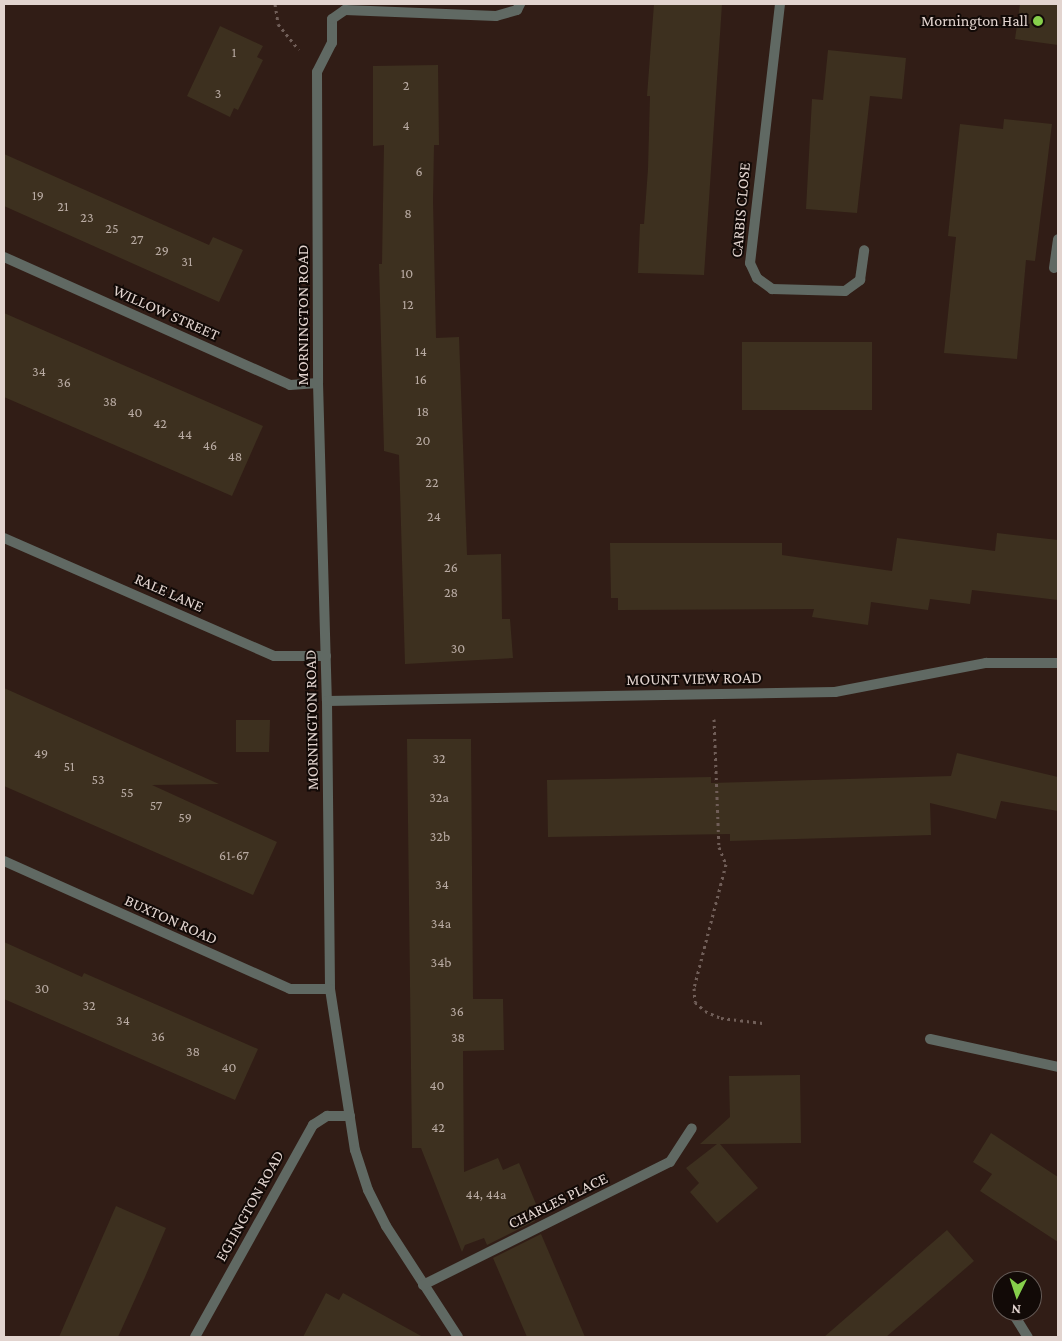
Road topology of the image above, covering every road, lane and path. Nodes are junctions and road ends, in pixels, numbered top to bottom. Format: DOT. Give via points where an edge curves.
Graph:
graph roads {
  1 [pos="275,4"];
  2 [pos="520,4"];
  3 [pos="780,4"];
  4 [pos="278,24"];
  5 [pos="1058,239"];
  6 [pos="864,250"];
  7 [pos="4,258"];
  8 [pos="1054,268"];
  9 [pos="318,383"];
  10 [pos="4,538"];
  11 [pos="326,656"];
  12 [pos="1058,663"];
  13 [pos="713,694"];
  14 [pos="327,700"];
  15 [pos="4,862"];
  16 [pos="330,988"];
  17 [pos="763,1023"];
  18 [pos="930,1039"];
  19 [pos="1058,1067"];
  20 [pos="350,1116"];
  21 [pos="692,1128"];
  22 [pos="423,1285"];
  23 [pos="1018,1321"];
  24 [pos="195,1337"];
  25 [pos="458,1337"];
  26 [pos="1028,1337"];
  1 -- 4 [label="path"];
  2 -- 9 [label="street, MORNINGTON ROAD" via="517,10 496,16 345,10 332,19 332,43 316,72"];
  3 -- 6 [label="street, CARBIS CLOSE" via="750,263 756,278 772,289 845,291 860,280"];
  5 -- 8 [label="street"];
  7 -- 9 [label="street, WILLOW STREET" via="290,385"];
  9 -- 11 [label="street, MORNINGTON ROAD"];
  10 -- 11 [label="street, RALE LANE" via="274,656"];
  11 -- 14 [label="street, MORNINGTON ROAD"];
  12 -- 13 [label="street, MOUNT VIEW ROAD" via="986,663 835,692"];
  13 -- 14 [label="street, MOUNT VIEW ROAD"];
  13 -- 17 [label="path" via="719,846 726,864 694,988 695,1002 705,1012 720,1018"];
  14 -- 16 [label="street, MORNINGTON ROAD"];
  15 -- 16 [label="street, BUXTON ROAD" via="290,989"];
  16 -- 20 [label="street, MORNINGTON ROAD"];
  18 -- 19 [label="street"];
  20 -- 22 [label="street, MORNINGTON ROAD" via="355,1150 368,1190"];
  20 -- 24 [label="street, EGLINGTON ROAD" via="327,1116 313,1125"];
  21 -- 22 [label="street, CHARLES PLACE" via="670,1162"];
  22 -- 25 [label="street, MORNINGTON ROAD"];
  23 -- 26 [label="street"];
}
